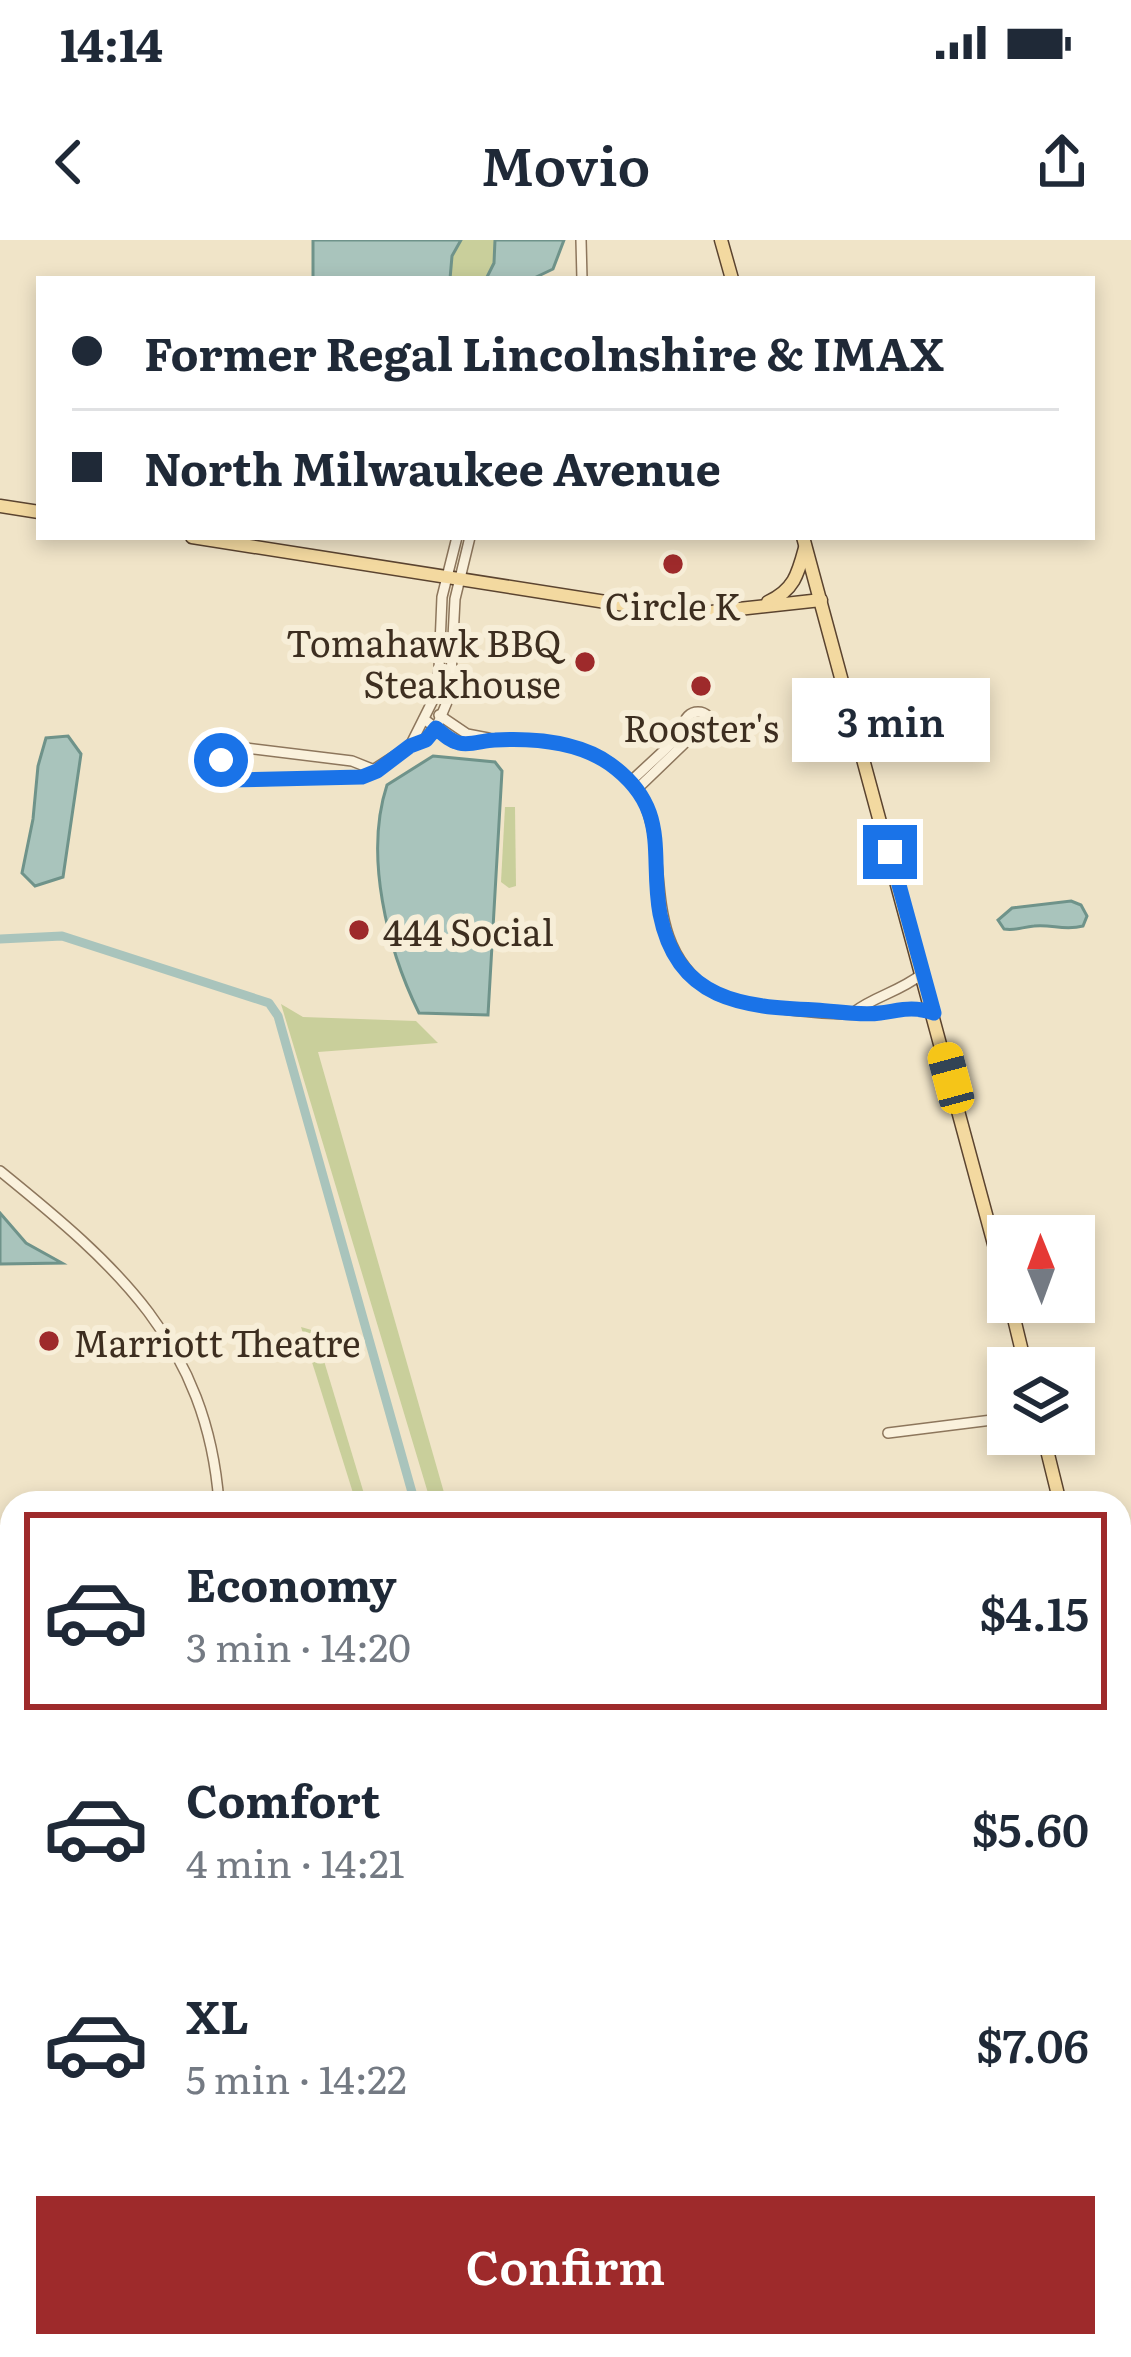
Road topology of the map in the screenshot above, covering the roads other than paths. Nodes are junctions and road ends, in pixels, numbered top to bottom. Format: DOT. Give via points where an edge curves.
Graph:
graph roads {
  1 [pos="581,240"];
  2 [pos="721,240"];
  3 [pos="582,276"];
  4 [pos="731,276"];
  5 [pos="0,506"];
  6 [pos="36,512"];
  7 [pos="212,540"];
  8 [pos="456,540"];
  9 [pos="469,540"];
  10 [pos="804,541"];
  11 [pos="446,575"];
  12 [pos="462,578"];
  13 [pos="821,600"];
  14 [pos="756,607"];
  15 [pos="427,714"];
  16 [pos="441,716"];
  17 [pos="436,728"];
  18 [pos="687,734"];
  19 [pos="493,740"];
  20 [pos="410,746"];
  21 [pos="377,771"];
  22 [pos="633,786"];
  23 [pos="923,974"];
  24 [pos="854,1012"];
  25 [pos="934,1013"];
  26 [pos="0,1171"];
  27 [pos="987,1215"];
  28 [pos="987,1421"];
  29 [pos="888,1433"];
  30 [pos="1047,1455"];
  31 [pos="218,1491"];
  32 [pos="1057,1491"];
  1 -- 3 [label="street"];
  2 -- 4 [label="main road"];
  5 -- 6 [label="main road"];
  7 -- 11 [label="main road"];
  8 -- 11 [label="street"];
  9 -- 12 [label="street"];
  10 -- 13 [label="main road"];
  10 -- 14 [label="main road" via="785,594"];
  11 -- 12 [label="main road"];
  11 -- 15 [label="street"];
  12 -- 14 [label="main road" via="644,608"];
  12 -- 16 [label="street"];
  13 -- 14 [label="main road"];
  13 -- 23 [label="main road"];
  15 -- 16 [label="street"];
  15 -- 17 [label="street"];
  15 -- 20 [label="street"];
  16 -- 17 [label="street"];
  16 -- 19 [label="street"];
  17 -- 19 [label="street" via="455,742"];
  17 -- 20 [label="street"];
  18 -- 22 [label="street"];
  19 -- 22 [label="street" via="583,750"];
  20 -- 21 [label="street"];
  21 -- 21 [label="street" via="238,747 220,766 237,781 352,779"];
  22 -- 24 [label="street" via="657,838 661,919 695,978 732,1002"];
  23 -- 24 [label="street"];
  23 -- 25 [label="main road"];
  24 -- 25 [label="street" via="910,1006"];
  25 -- 27 [label="main road"];
  26 -- 31 [label="street" via="92,1246 153,1315 196,1400"];
  28 -- 29 [label="street"];
  30 -- 32 [label="main road"];
}
